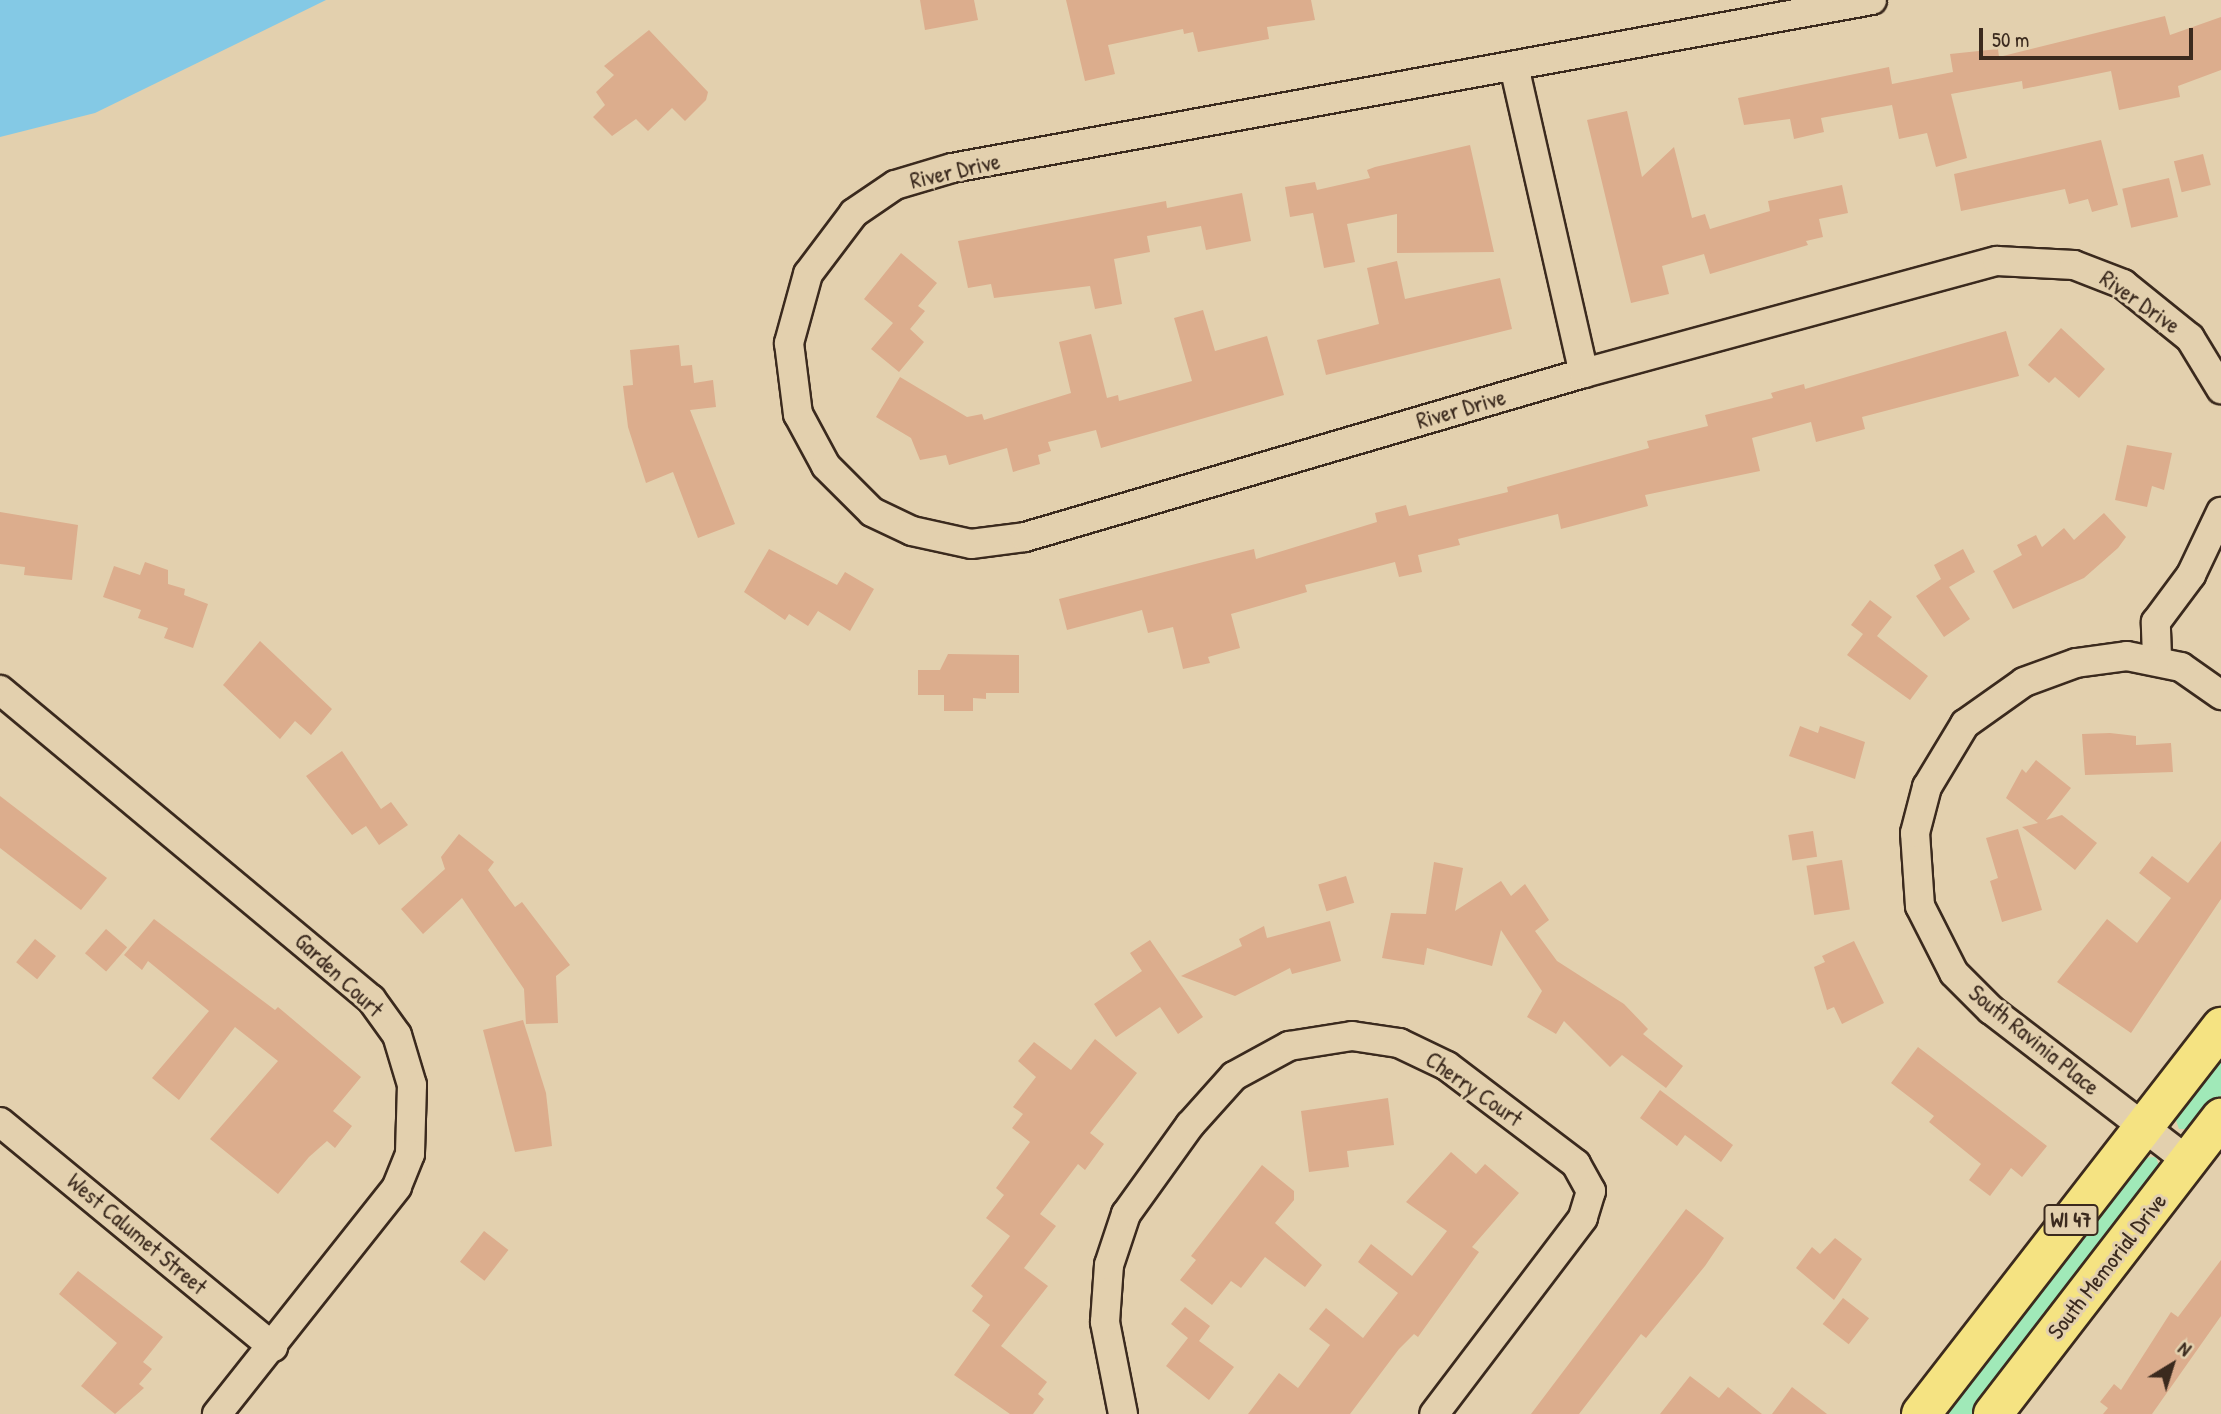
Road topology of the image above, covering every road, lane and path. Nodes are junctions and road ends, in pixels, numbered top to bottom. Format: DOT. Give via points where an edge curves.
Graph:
graph roads {
  1 [pos="1872,0"];
  2 [pos="1514,66"];
  3 [pos="1584,373"];
  4 [pos="2221,389"];
  5 [pos="2221,512"];
  6 [pos="2157,658"];
  7 [pos="0,690"];
  8 [pos="2221,695"];
  9 [pos="2221,1027"];
  10 [pos="2221,1118"];
  11 [pos="0,1122"];
  12 [pos="2144,1126"];
  13 [pos="2188,1161"];
  14 [pos="273,1347"];
  15 [pos="217,1414"];
  16 [pos="1123,1414"];
  17 [pos="1434,1414"];
  18 [pos="1921,1414"];
  19 [pos="1993,1414"];
  1 -- 2 [label="street, River Drive"];
  2 -- 3 [label="street"];
  2 -- 3 [label="street, River Drive" via="952,168 895,185 854,213 807,274 789,343 793,394 814,448 855,498 890,523 971,544 1025,537"];
  3 -- 4 [label="street, River Drive" via="1997,261 2022,260 2074,265 2123,284 2190,338"];
  5 -- 6 [label="street" via="2191,575 2156,622"];
  6 -- 8 [label="street"];
  6 -- 12 [label="street, South Ravinia Place" via="2076,663 2024,682 1983,707 1937,767 1915,833 1920,906 1954,973 1991,1010"];
  7 -- 14 [label="street, Garden Court" via="371,999 397,1035 412,1085 414,1121 406,1169 376,1218"];
  9 -- 12 [label="main road, WI 47"];
  10 -- 13 [label="main road, South Memorial Drive / WI 47"];
  11 -- 14 [label="street, West Calumet Street"];
  12 -- 13 [label="street, South Ravinia Place"];
  12 -- 18 [label="main road, WI 47"];
  13 -- 19 [label="main road, South Memorial Drive / WI 47"];
  14 -- 15 [label="street, Garden Court"];
  16 -- 17 [label="street, Cherry Court" via="1105,1322 1109,1265 1126,1214 1202,1110 1234,1076 1289,1046 1352,1036 1399,1044 1447,1066 1576,1164 1589,1184 1590,1206 1583,1218"];
}
